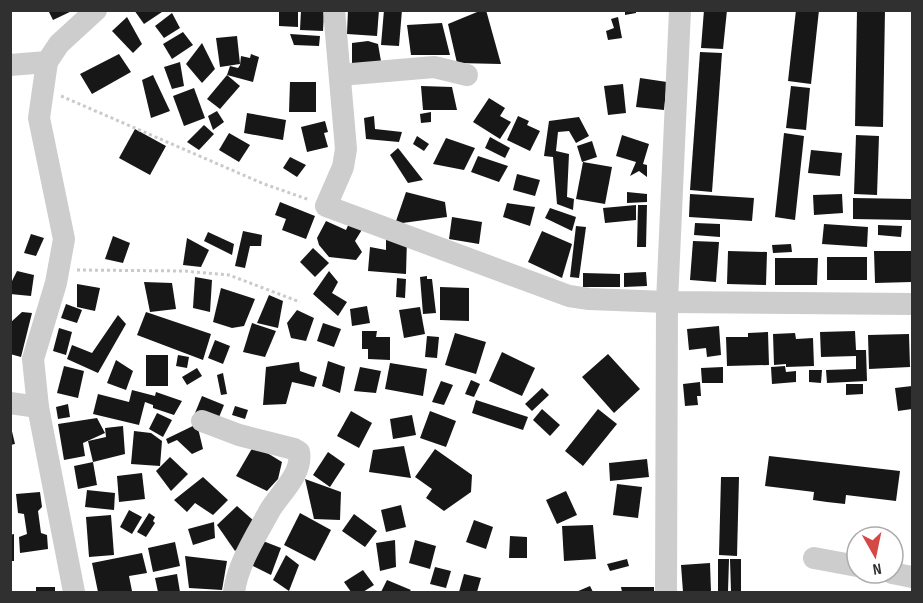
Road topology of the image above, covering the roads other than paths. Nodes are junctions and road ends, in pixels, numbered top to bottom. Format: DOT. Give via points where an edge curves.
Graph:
graph roads {
  1 [pos="96,10"];
  2 [pos="334,10"];
  3 [pos="680,10"];
  4 [pos="47,62"];
  5 [pos="10,65"];
  6 [pos="340,75"];
  7 [pos="467,75"];
  8 [pos="667,302"];
  9 [pos="912,304"];
  10 [pos="10,403"];
  11 [pos="38,407"];
  12 [pos="202,421"];
  13 [pos="814,558"];
  14 [pos="845,564"];
  15 [pos="74,592"];
  16 [pos="234,592"];
  17 [pos="666,592"];
  1 -- 4 [label="street" via="59,44"];
  2 -- 6 [label="street"];
  3 -- 8 [label="street"];
  4 -- 5 [label="street"];
  4 -- 11 [label="street" via="39,118 64,239 33,359"];
  6 -- 7 [label="street" via="434,67"];
  6 -- 8 [label="street" via="345,159 326,206 569,296"];
  8 -- 9 [label="street"];
  8 -- 17 [label="street"];
  10 -- 11 [label="street"];
  11 -- 15 [label="street"];
  12 -- 16 [label="street" via="299,452 296,472 244,560"];
  13 -- 14 [label="street"];
}
